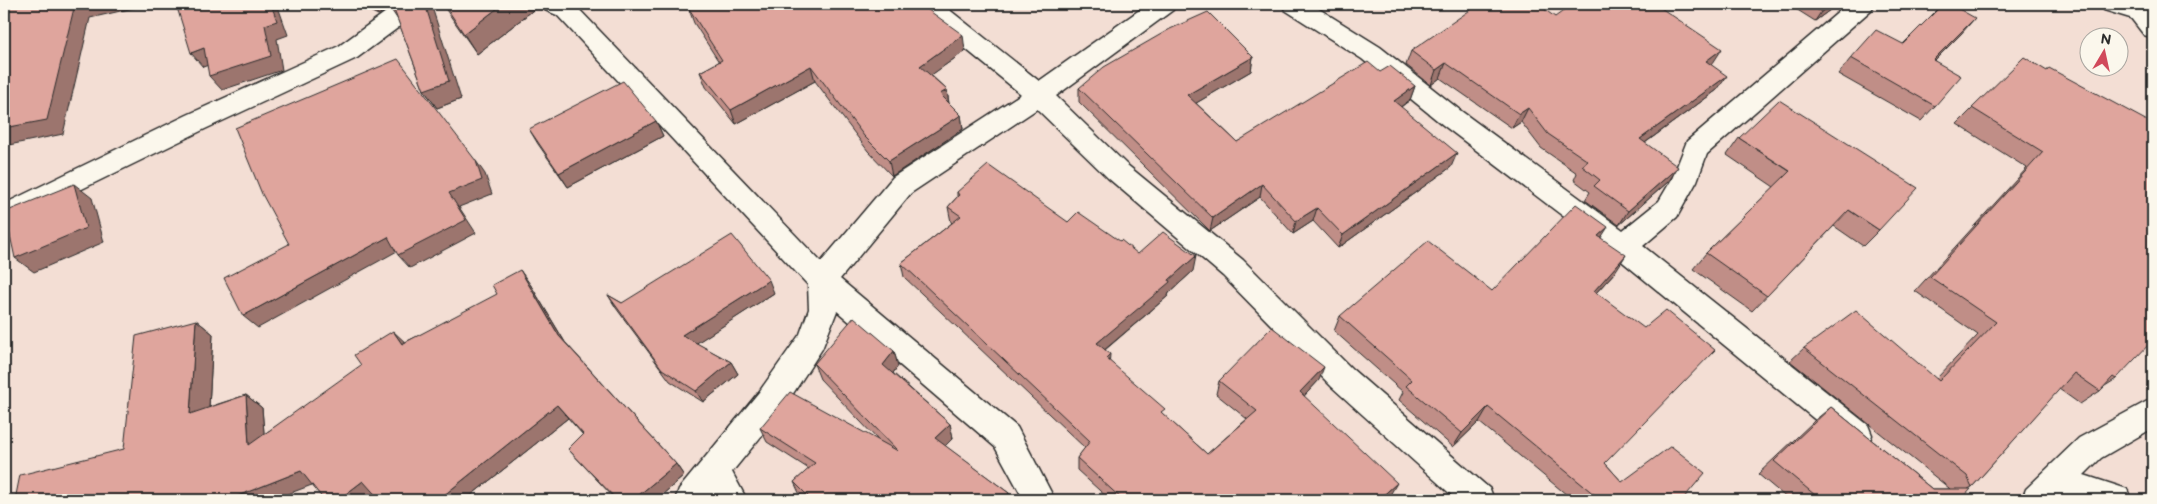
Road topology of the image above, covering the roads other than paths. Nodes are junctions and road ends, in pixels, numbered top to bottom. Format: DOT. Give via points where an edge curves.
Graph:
graph roads {
  1 [pos="414,4"];
  2 [pos="926,4"];
  3 [pos="1164,4"];
  4 [pos="1293,4"];
  5 [pos="1863,4"];
  6 [pos="2112,4"];
  7 [pos="563,6"];
  8 [pos="2148,20"];
  9 [pos="1040,95"];
  10 [pos="4,216"];
  11 [pos="1623,246"];
  12 [pos="822,281"];
  13 [pos="2153,412"];
  14 [pos="1876,451"];
  15 [pos="714,471"];
  16 [pos="2046,491"];
  17 [pos="690,500"];
  18 [pos="732,500"];
  19 [pos="1040,500"];
  20 [pos="1479,500"];
  21 [pos="2116,500"];
  1 -- 10 [label="street" via="348,52"];
  2 -- 9 [label="street"];
  3 -- 9 [label="street"];
  4 -- 11 [label="street" via="1371,53"];
  5 -- 11 [label="street" via="1696,148 1684,181 1668,209"];
  6 -- 8 [label="street"];
  7 -- 12 [label="street"];
  9 -- 12 [label="street" via="902,185"];
  9 -- 20 [label="street" via="1117,172 1233,268 1342,378"];
  11 -- 14 [label="street"];
  12 -- 15 [label="street" via="823,309 812,340 770,402"];
  12 -- 19 [label="street" via="1006,437"];
  13 -- 16 [label="street" via="2090,448"];
  15 -- 17 [label="street"];
  15 -- 18 [label="street"];
  16 -- 21 [label="street"];
}
